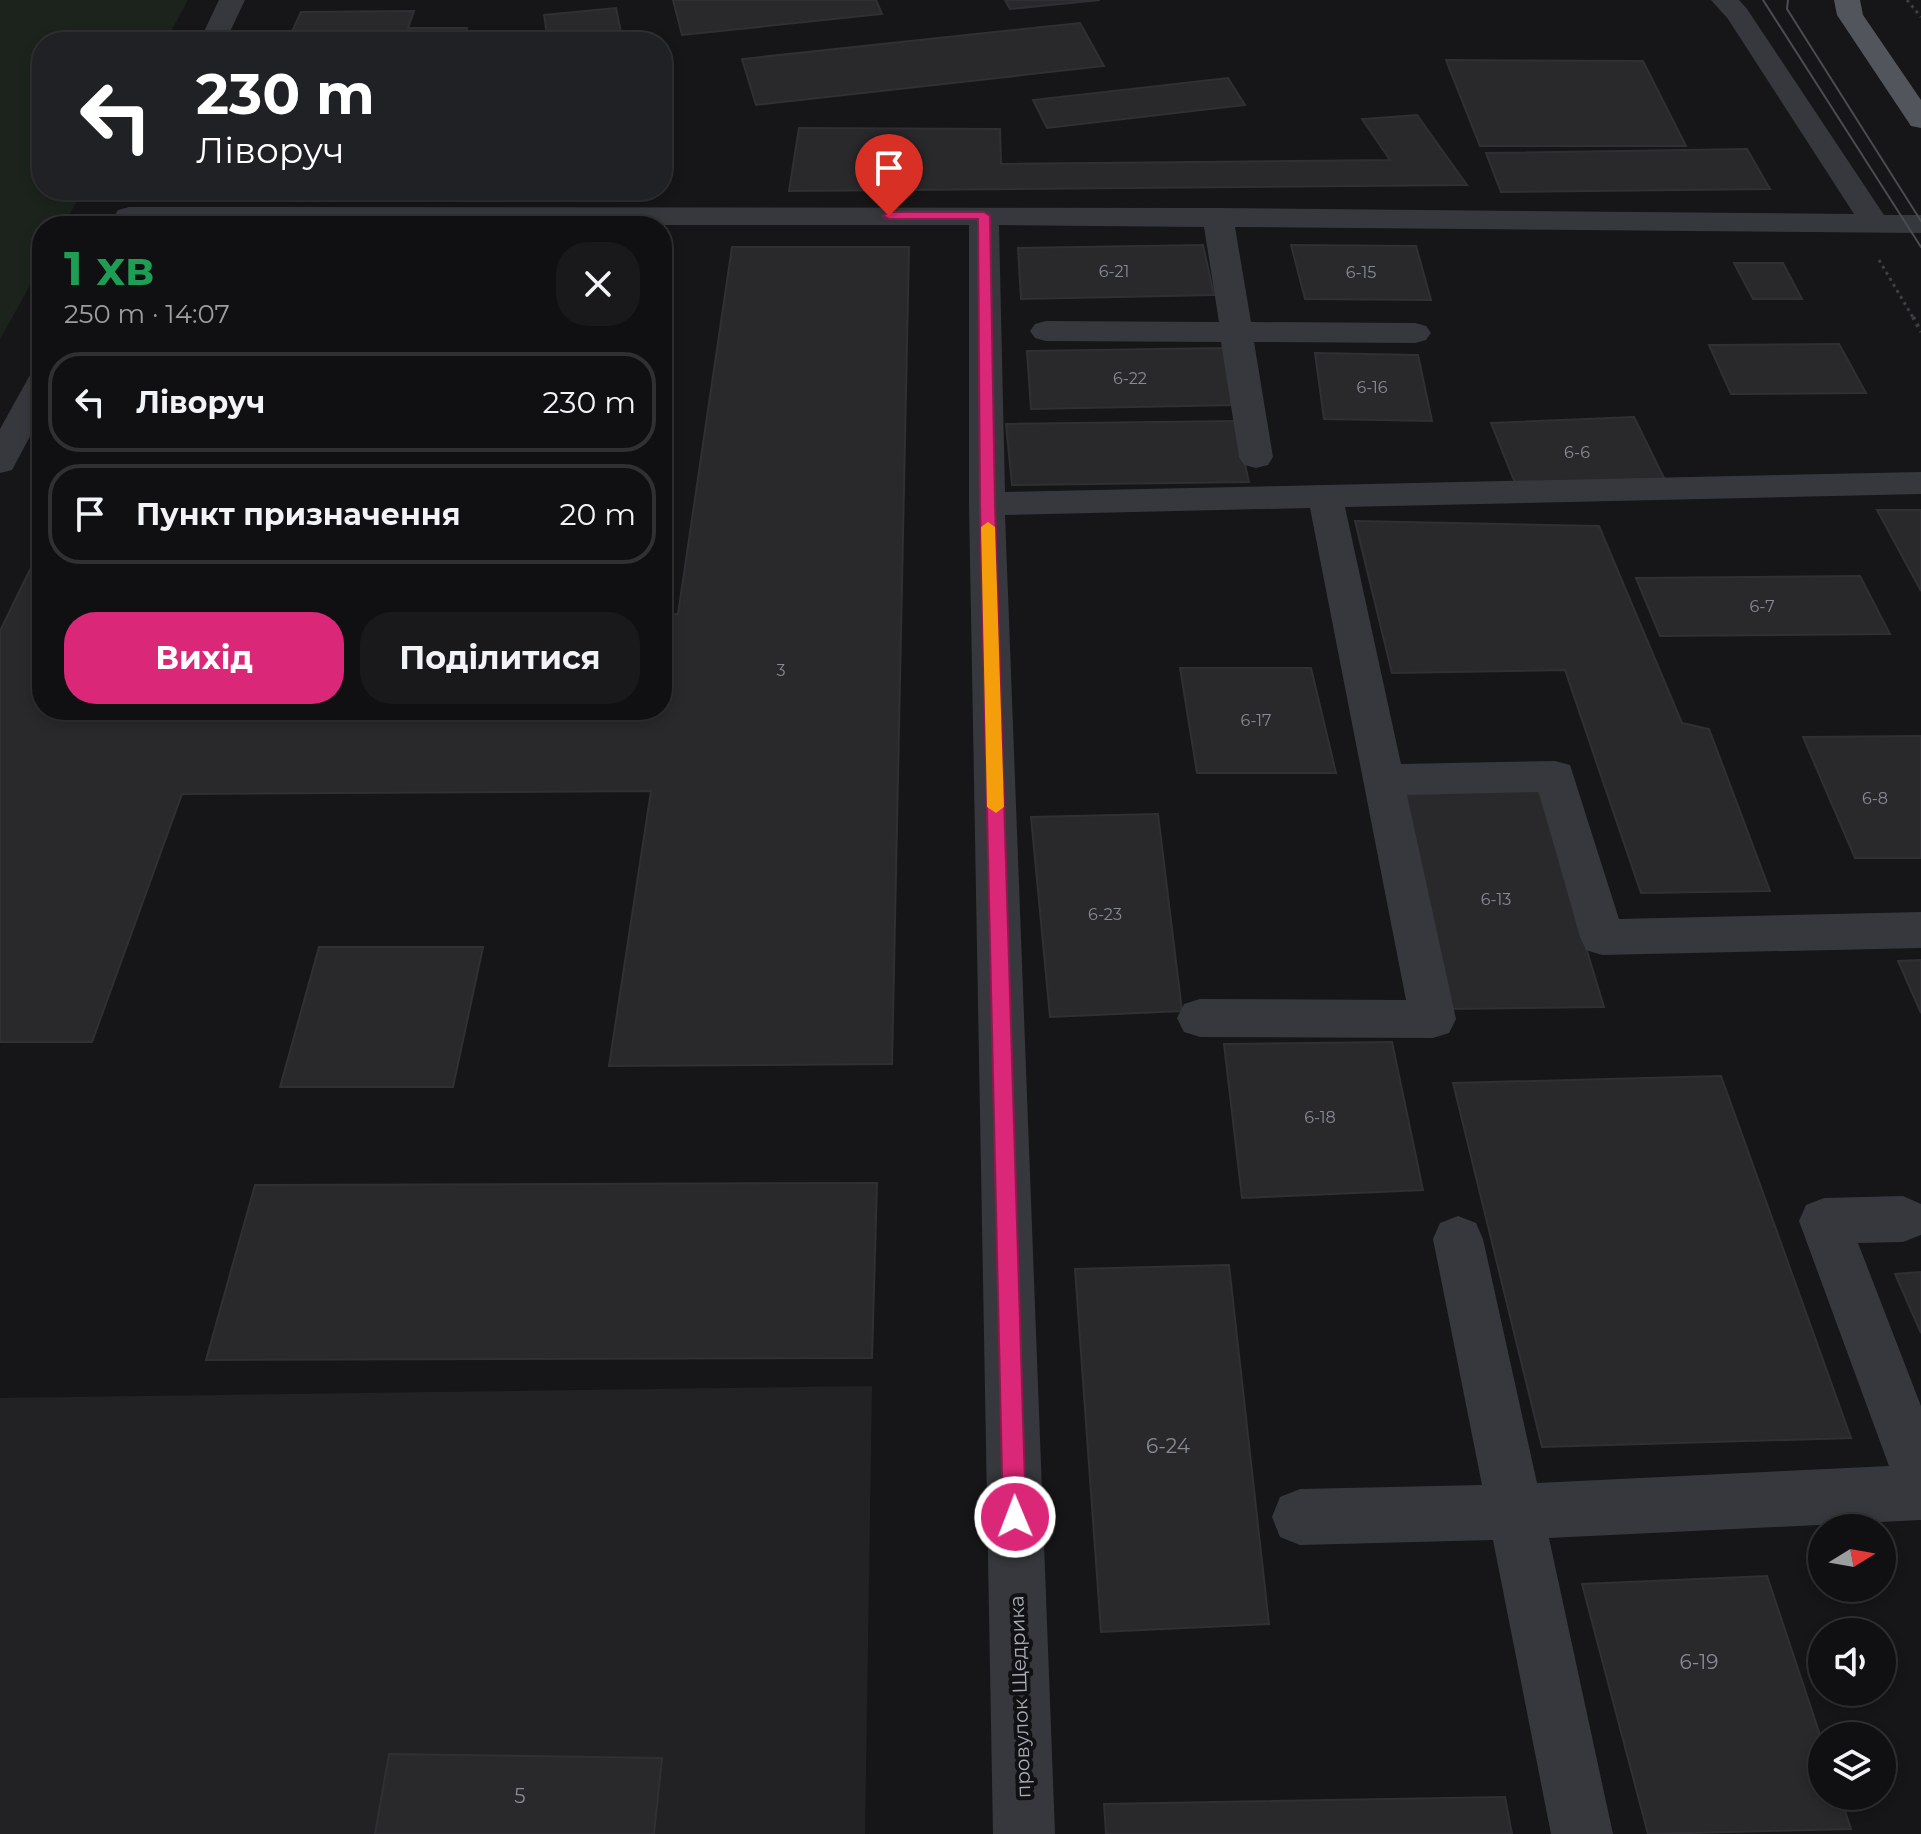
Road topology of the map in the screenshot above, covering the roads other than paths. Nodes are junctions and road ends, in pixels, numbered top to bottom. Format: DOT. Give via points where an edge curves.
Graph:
graph roads {
  1 [pos="232,0"];
  2 [pos="1724,0"];
  3 [pos="1847,0"];
  4 [pos="217,32"];
  5 [pos="1921,120"];
  6 [pos="131,211"];
  7 [pos="984,216"];
  8 [pos="1218,217"];
  9 [pos="1921,224"];
  10 [pos="1867,225"];
  11 [pos="1046,331"];
  12 [pos="1237,333"];
  13 [pos="1415,333"];
  14 [pos="32,401"];
  15 [pos="1256,457"];
  16 [pos="0,462"];
  17 [pos="1921,483"];
  18 [pos="1325,496"];
  19 [pos="987,504"];
  20 [pos="1383,780"];
  21 [pos="1921,930"];
  22 [pos="1200,1018"];
  23 [pos="1903,1219"];
  24 [pos="1458,1239"];
  25 [pos="1921,1477"];
  26 [pos="1921,1492"];
  27 [pos="1515,1512"];
  28 [pos="1300,1517"];
  29 [pos="1024,1834"];
  30 [pos="1582,1834"];
  1 -- 4 [label="street"];
  2 -- 10 [label="street" via="1738,14"];
  3 -- 5 [label="main road" via="1850,15"];
  6 -- 7 [label="street"];
  7 -- 8 [label="street"];
  7 -- 19 [label="street, провулок Щедрика"];
  8 -- 10 [label="street"];
  8 -- 12 [label="street"];
  9 -- 10 [label="street"];
  11 -- 12 [label="street"];
  12 -- 13 [label="street"];
  12 -- 15 [label="street"];
  14 -- 16 [label="street"];
  17 -- 18 [label="street"];
  18 -- 19 [label="street"];
  18 -- 20 [label="street"];
  19 -- 29 [label="street, провулок Щедрика"];
  20 -- 21 [label="street" via="1555,776 1602,937"];
  20 -- 22 [label="street" via="1433,1019"];
  23 -- 25 [label="street" via="1824,1221"];
  24 -- 27 [label="street"];
  26 -- 27 [label="street"];
  27 -- 28 [label="street"];
  27 -- 30 [label="street"];
}
